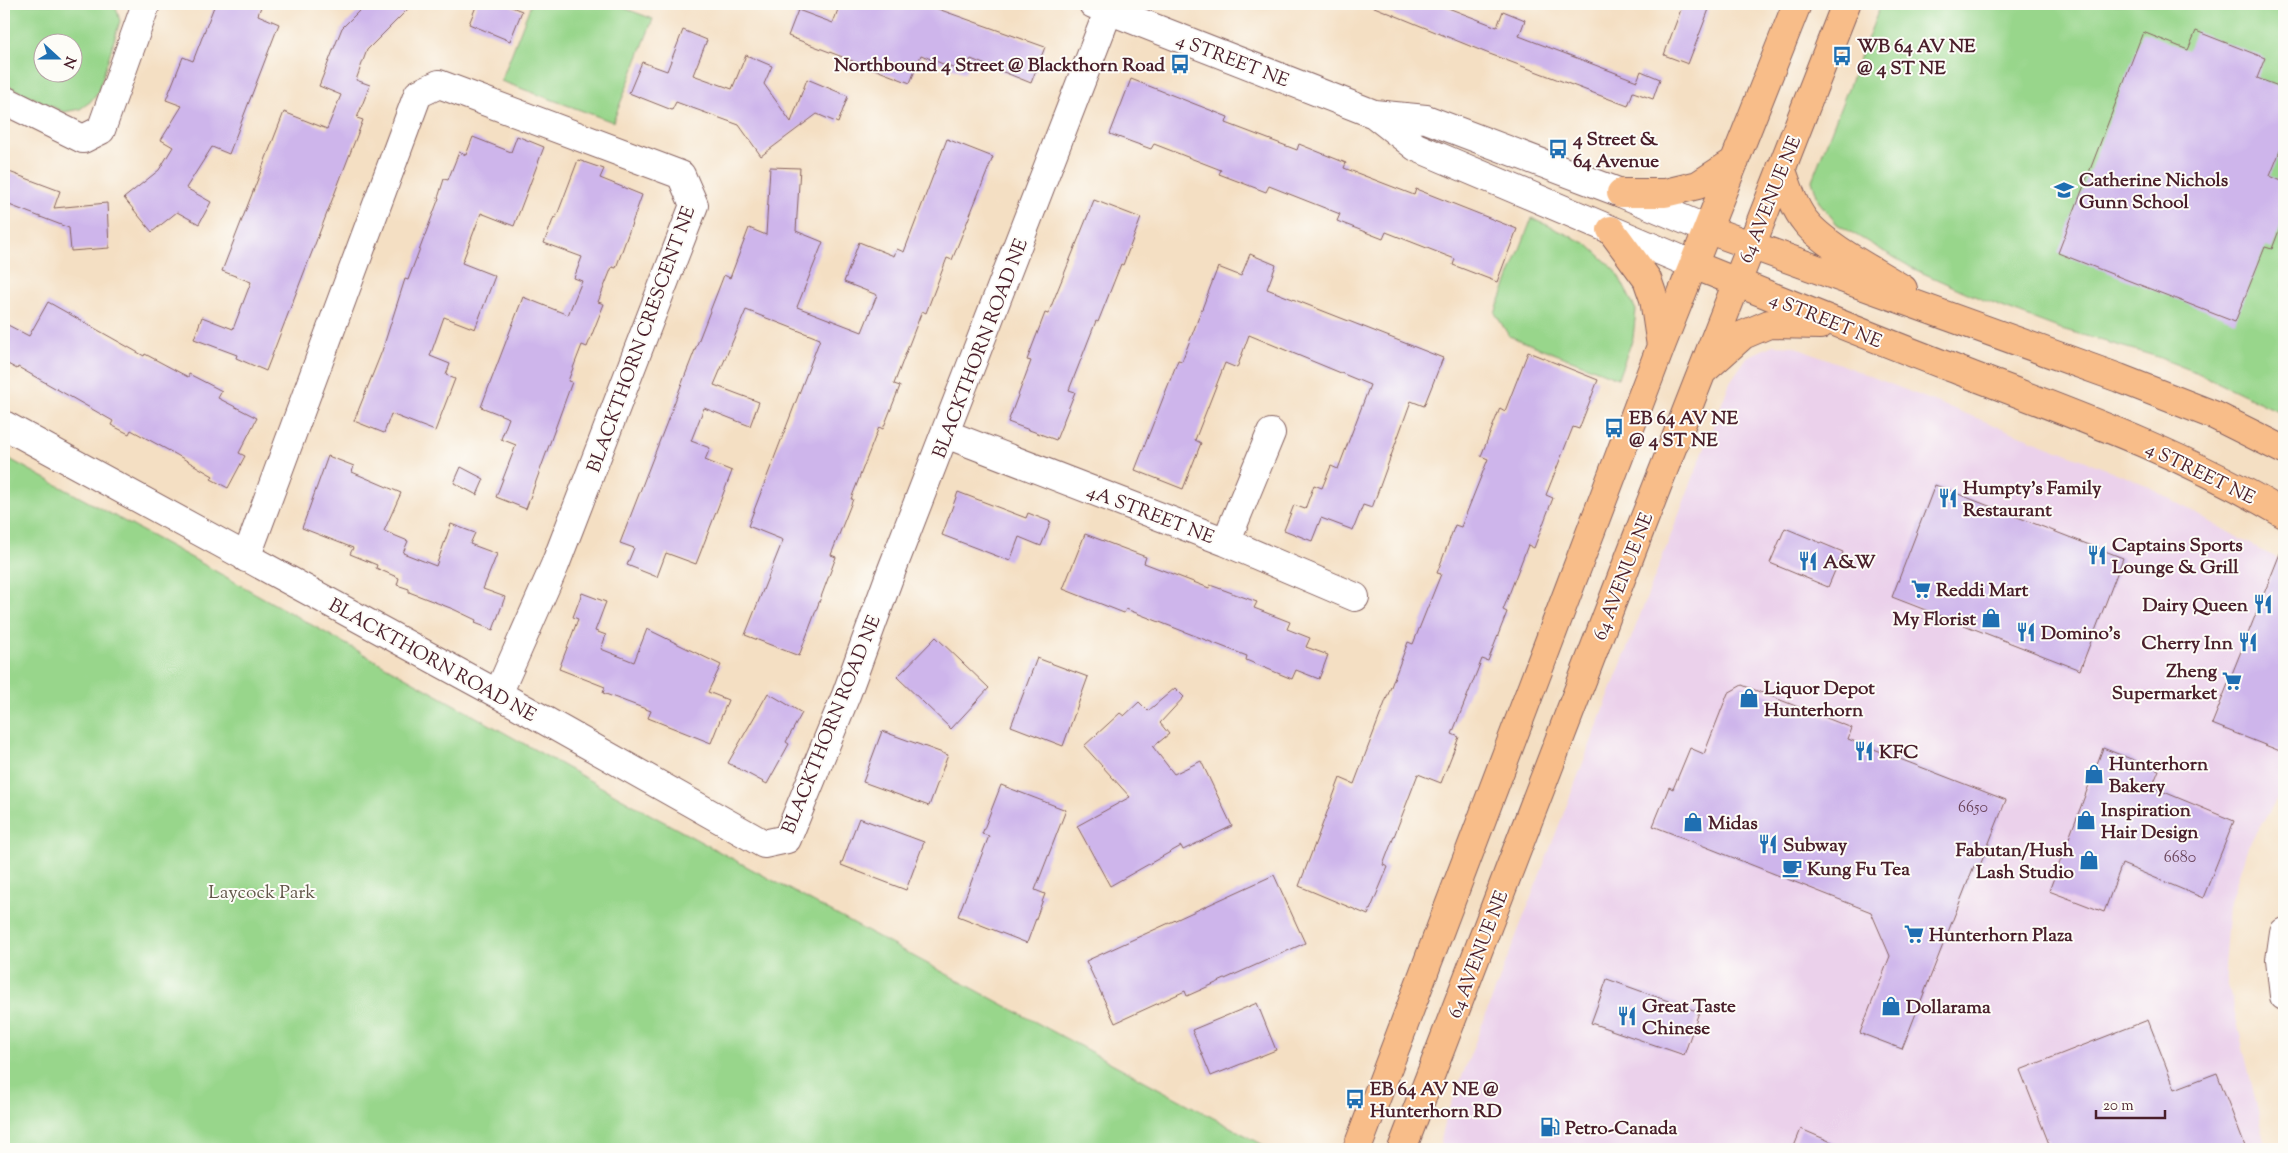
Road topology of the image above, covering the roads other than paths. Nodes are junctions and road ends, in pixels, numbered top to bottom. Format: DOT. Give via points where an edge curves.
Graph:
graph roads {
  1 [pos="146,4"];
  2 [pos="1797,4"];
  3 [pos="1846,4"];
  4 [pos="1104,6"];
  5 [pos="4,100"];
  6 [pos="1374,114"];
  7 [pos="1735,161"];
  8 [pos="1782,168"];
  9 [pos="1622,193"];
  10 [pos="1611,230"];
  11 [pos="1708,230"];
  12 [pos="1751,246"];
  13 [pos="1694,265"];
  14 [pos="1736,282"];
  15 [pos="1950,319"];
  16 [pos="1839,325"];
  17 [pos="1661,346"];
  18 [pos="1701,373"];
  19 [pos="4,425"];
  20 [pos="1271,433"];
  21 [pos="946,434"];
  22 [pos="2284,450"];
  23 [pos="2284,514"];
  24 [pos="1226,542"];
  25 [pos="246,558"];
  26 [pos="1355,596"];
  27 [pos="498,694"];
  28 [pos="2284,932"];
  29 [pos="2284,996"];
  30 [pos="1357,1149"];
  31 [pos="1402,1149"];
  1 -- 5 [label="street" via="101,130 83,139"];
  2 -- 7 [label="main road"];
  3 -- 8 [label="main road, 64 AVENUE NE"];
  4 -- 6 [label="street, 4 STREET NE"];
  4 -- 21 [label="street, BLACKTHORN ROAD NE"];
  6 -- 9 [label="street, 4 STREET NE" via="1426,119"];
  6 -- 10 [label="street, 4 STREET NE" via="1416,147"];
  7 -- 9 [label="main road" via="1698,185 1665,193"];
  7 -- 11 [label="main road"];
  8 -- 12 [label="main road, 64 AVENUE NE"];
  8 -- 15 [label="main road" via="1796,206 1816,234"];
  9 -- 11 [label="street, 4 STREET NE"];
  10 -- 13 [label="street, 4 STREET NE"];
  10 -- 17 [label="main road" via="1647,279 1654,299"];
  11 -- 12 [label="main road, 4 STREET NE"];
  11 -- 13 [label="main road"];
  12 -- 14 [label="main road, 64 AVENUE NE"];
  12 -- 15 [label="main road, 4 STREET NE"];
  13 -- 14 [label="main road, 4 STREET NE"];
  13 -- 17 [label="main road"];
  14 -- 16 [label="main road, 4 STREET NE"];
  14 -- 18 [label="main road, 64 AVENUE NE"];
  15 -- 22 [label="main road, 4 STREET NE" via="2207,412"];
  16 -- 18 [label="main road" via="1769,324 1743,335"];
  16 -- 23 [label="main road, 4 STREET NE" via="2174,456"];
  17 -- 30 [label="main road"];
  18 -- 31 [label="main road, 64 AVENUE NE"];
  19 -- 25 [label="street, BLACKTHORN ROAD NE"];
  20 -- 24 [label="street"];
  21 -- 24 [label="street, 4A STREET NE"];
  21 -- 27 [label="street, BLACKTHORN ROAD NE" via="787,839 764,844"];
  24 -- 26 [label="street, 4A STREET NE"];
  25 -- 27 [label="street, BLACKTHORN ROAD NE"];
  25 -- 27 [label="street, BLACKTHORN CRESCENT NE" via="418,94 439,84 681,175 694,205 555,565"];
  28 -- 29 [label="street" via="2280,960"];
}
